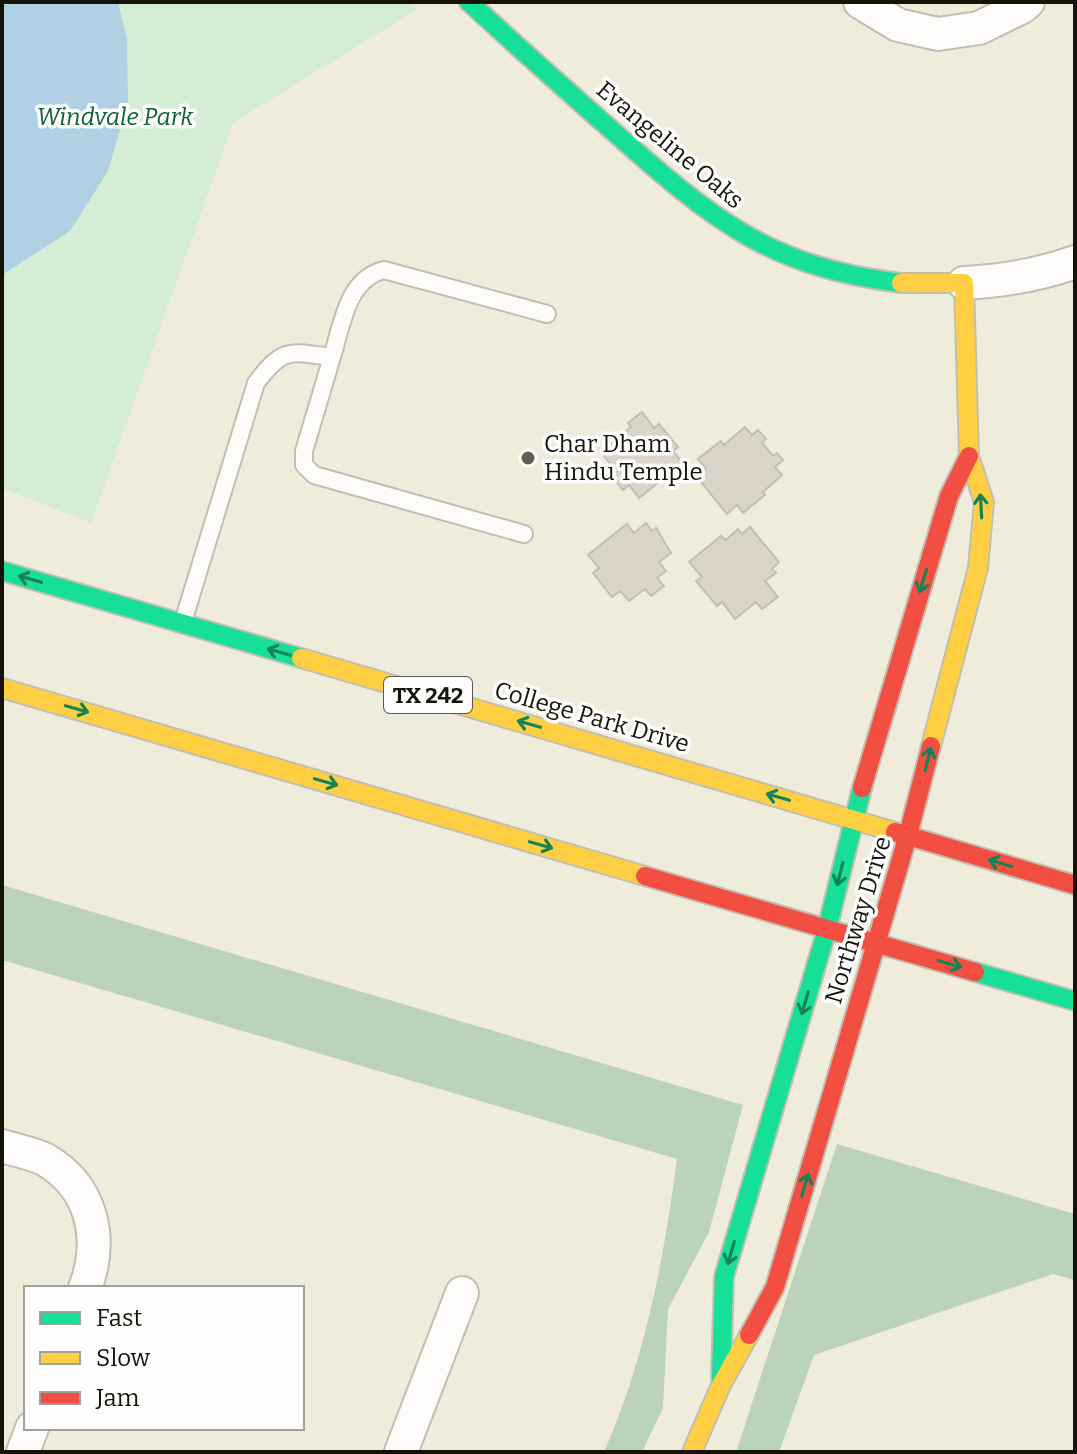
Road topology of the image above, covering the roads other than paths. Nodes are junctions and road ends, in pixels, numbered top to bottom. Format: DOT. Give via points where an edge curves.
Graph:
graph roads {
  1 [pos="469,2"];
  2 [pos="860,2"];
  3 [pos="1028,2"];
  4 [pos="1075,262"];
  5 [pos="964,283"];
  6 [pos="547,314"];
  7 [pos="332,357"];
  8 [pos="969,456"];
  9 [pos="524,534"];
  10 [pos="2,571"];
  11 [pos="183,623"];
  12 [pos="2,688"];
  13 [pos="853,819"];
  14 [pos="908,835"];
  15 [pos="1075,885"];
  16 [pos="827,929"];
  17 [pos="875,942"];
  18 [pos="1075,1001"];
  19 [pos="2,1146"];
  20 [pos="86,1286"];
  21 [pos="462,1293"];
  22 [pos="721,1385"];
  23 [pos="31,1430"];
  24 [pos="23,1452"];
  25 [pos="401,1452"];
  26 [pos="692,1452"];
  1 -- 5 [label="street, Evangeline Oaks" via="680,191 726,225 769,248 840,274 929,286"];
  2 -- 3 [label="street" via="898,25 938,34 979,28"];
  4 -- 5 [label="street" via="1002,281"];
  5 -- 8 [label="street, Northway Drive"];
  6 -- 7 [label="lane" via="384,270 359,283"];
  7 -- 9 [label="lane" via="304,451 304,465 314,475"];
  7 -- 11 [label="lane" via="292,352 275,359 256,383"];
  8 -- 13 [label="street, Northway Drive, one-way" via="949,496"];
  14 -- 8 [label="street, Northway Drive, one-way" via="978,568 984,502"];
  11 -- 10 [label="street, College Park Drive / TX 242, one-way"];
  13 -- 11 [label="street, College Park Drive / TX 242, one-way"];
  12 -- 16 [label="street, one-way"];
  13 -- 14 [label="street, College Park Drive / TX 242"];
  13 -- 16 [label="street, Northway Drive, one-way"];
  15 -- 14 [label="street, College Park Drive / TX 242, one-way"];
  14 -- 17 [label="street, Northway Drive"];
  16 -- 17 [label="street"];
  16 -- 22 [label="street, Northway Drive, one-way" via="724,1277"];
  17 -- 18 [label="street, one-way"];
  22 -- 17 [label="street, Northway Drive, one-way" via="775,1287"];
  19 -- 20 [label="street" via="41,1158 66,1174 82,1195 93,1222 95,1250"];
  21 -- 25 [label="street"];
  22 -- 26 [label="street, Northway Drive"];
  23 -- 24 [label="street"];
}
